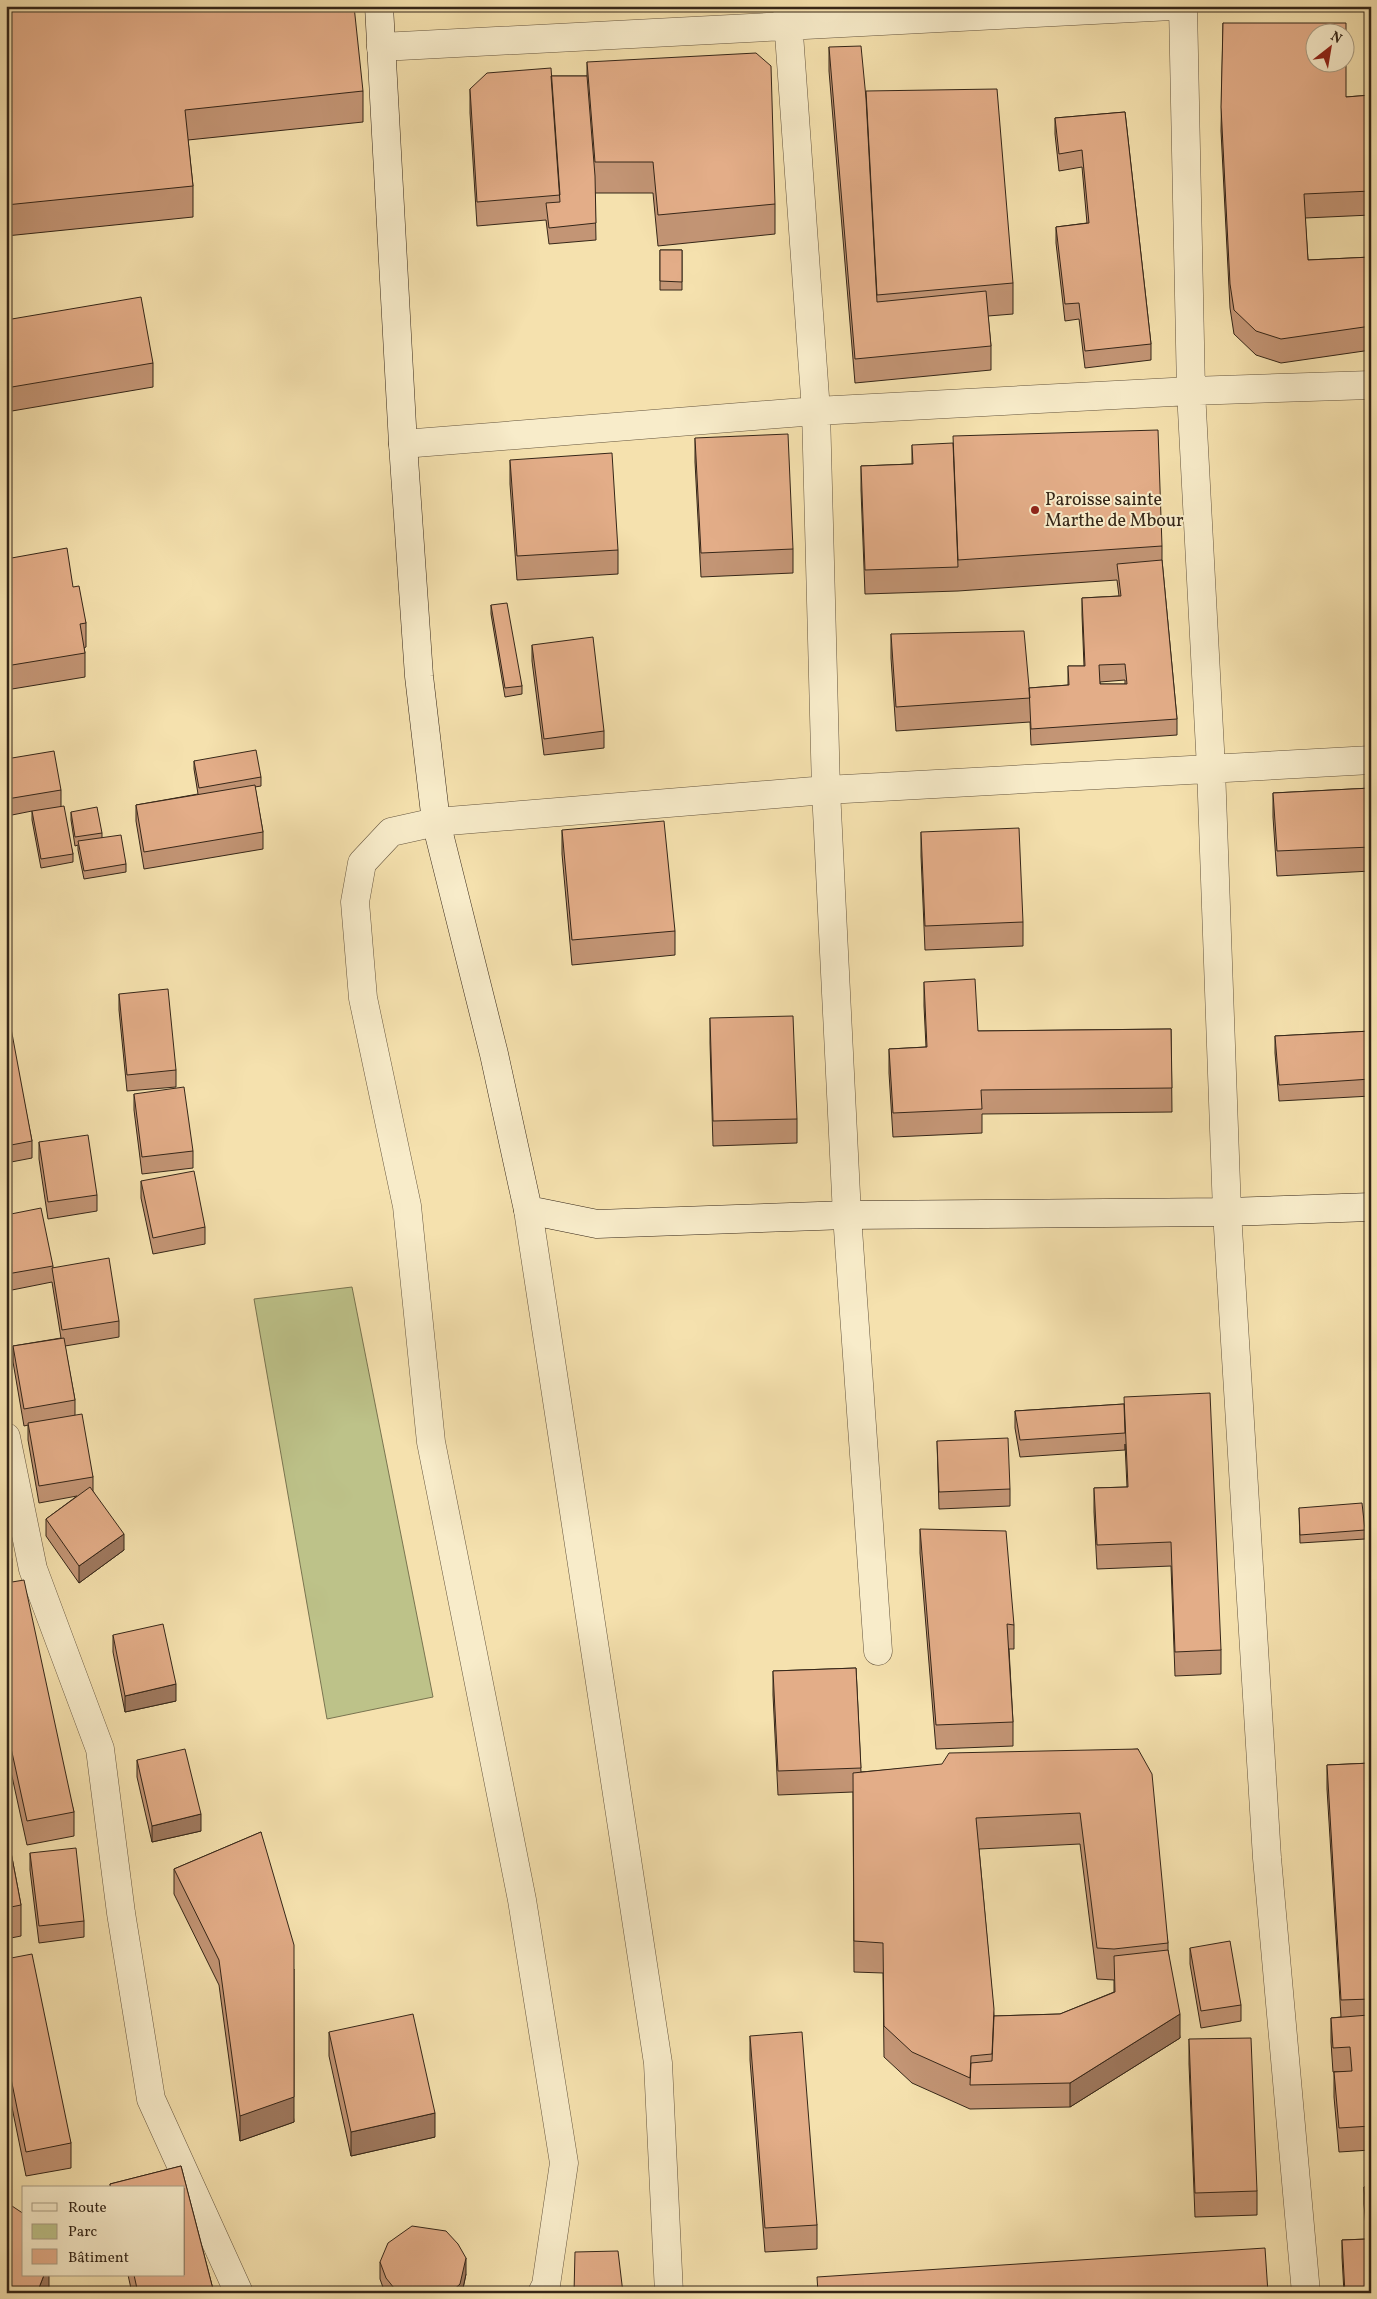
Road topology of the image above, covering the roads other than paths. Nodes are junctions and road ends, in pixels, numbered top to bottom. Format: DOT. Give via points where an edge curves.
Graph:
graph roads {
  1 [pos="379,6"];
  2 [pos="1172,6"];
  3 [pos="1183,6"];
  4 [pos="788,16"];
  5 [pos="381,47"];
  6 [pos="1371,385"];
  7 [pos="1191,391"];
  8 [pos="816,411"];
  9 [pos="403,444"];
  10 [pos="1371,760"];
  11 [pos="1211,768"];
  12 [pos="826,790"];
  13 [pos="436,822"];
  14 [pos="1371,1207"];
  15 [pos="528,1210"];
  16 [pos="1227,1212"];
  17 [pos="847,1215"];
  18 [pos="6,1436"];
  19 [pos="878,1651"];
  20 [pos="239,2293"];
  21 [pos="542,2293"];
  22 [pos="669,2293"];
  23 [pos="1306,2293"];
  1 -- 5 [label="street"];
  2 -- 4 [label="street"];
  3 -- 7 [label="street"];
  4 -- 5 [label="street"];
  4 -- 8 [label="street"];
  5 -- 9 [label="street"];
  6 -- 7 [label="street"];
  7 -- 8 [label="street"];
  7 -- 11 [label="street"];
  8 -- 9 [label="street"];
  8 -- 12 [label="street"];
  9 -- 13 [label="street" via="419,676"];
  10 -- 11 [label="street"];
  11 -- 12 [label="street"];
  11 -- 16 [label="street"];
  12 -- 13 [label="street"];
  12 -- 17 [label="street"];
  13 -- 15 [label="street" via="494,1054"];
  13 -- 21 [label="street" via="391,832 362,862 355,902 364,998 407,1206 431,1442 522,1900 564,2163 546,2285"];
  14 -- 16 [label="street"];
  15 -- 17 [label="street" via="596,1224"];
  15 -- 22 [label="street" via="658,2063"];
  16 -- 17 [label="street"];
  16 -- 23 [label="street" via="1268,1858"];
  17 -- 19 [label="street"];
  18 -- 20 [label="street" via="32,1569 100,1749 121,1913 151,2099"];
}
